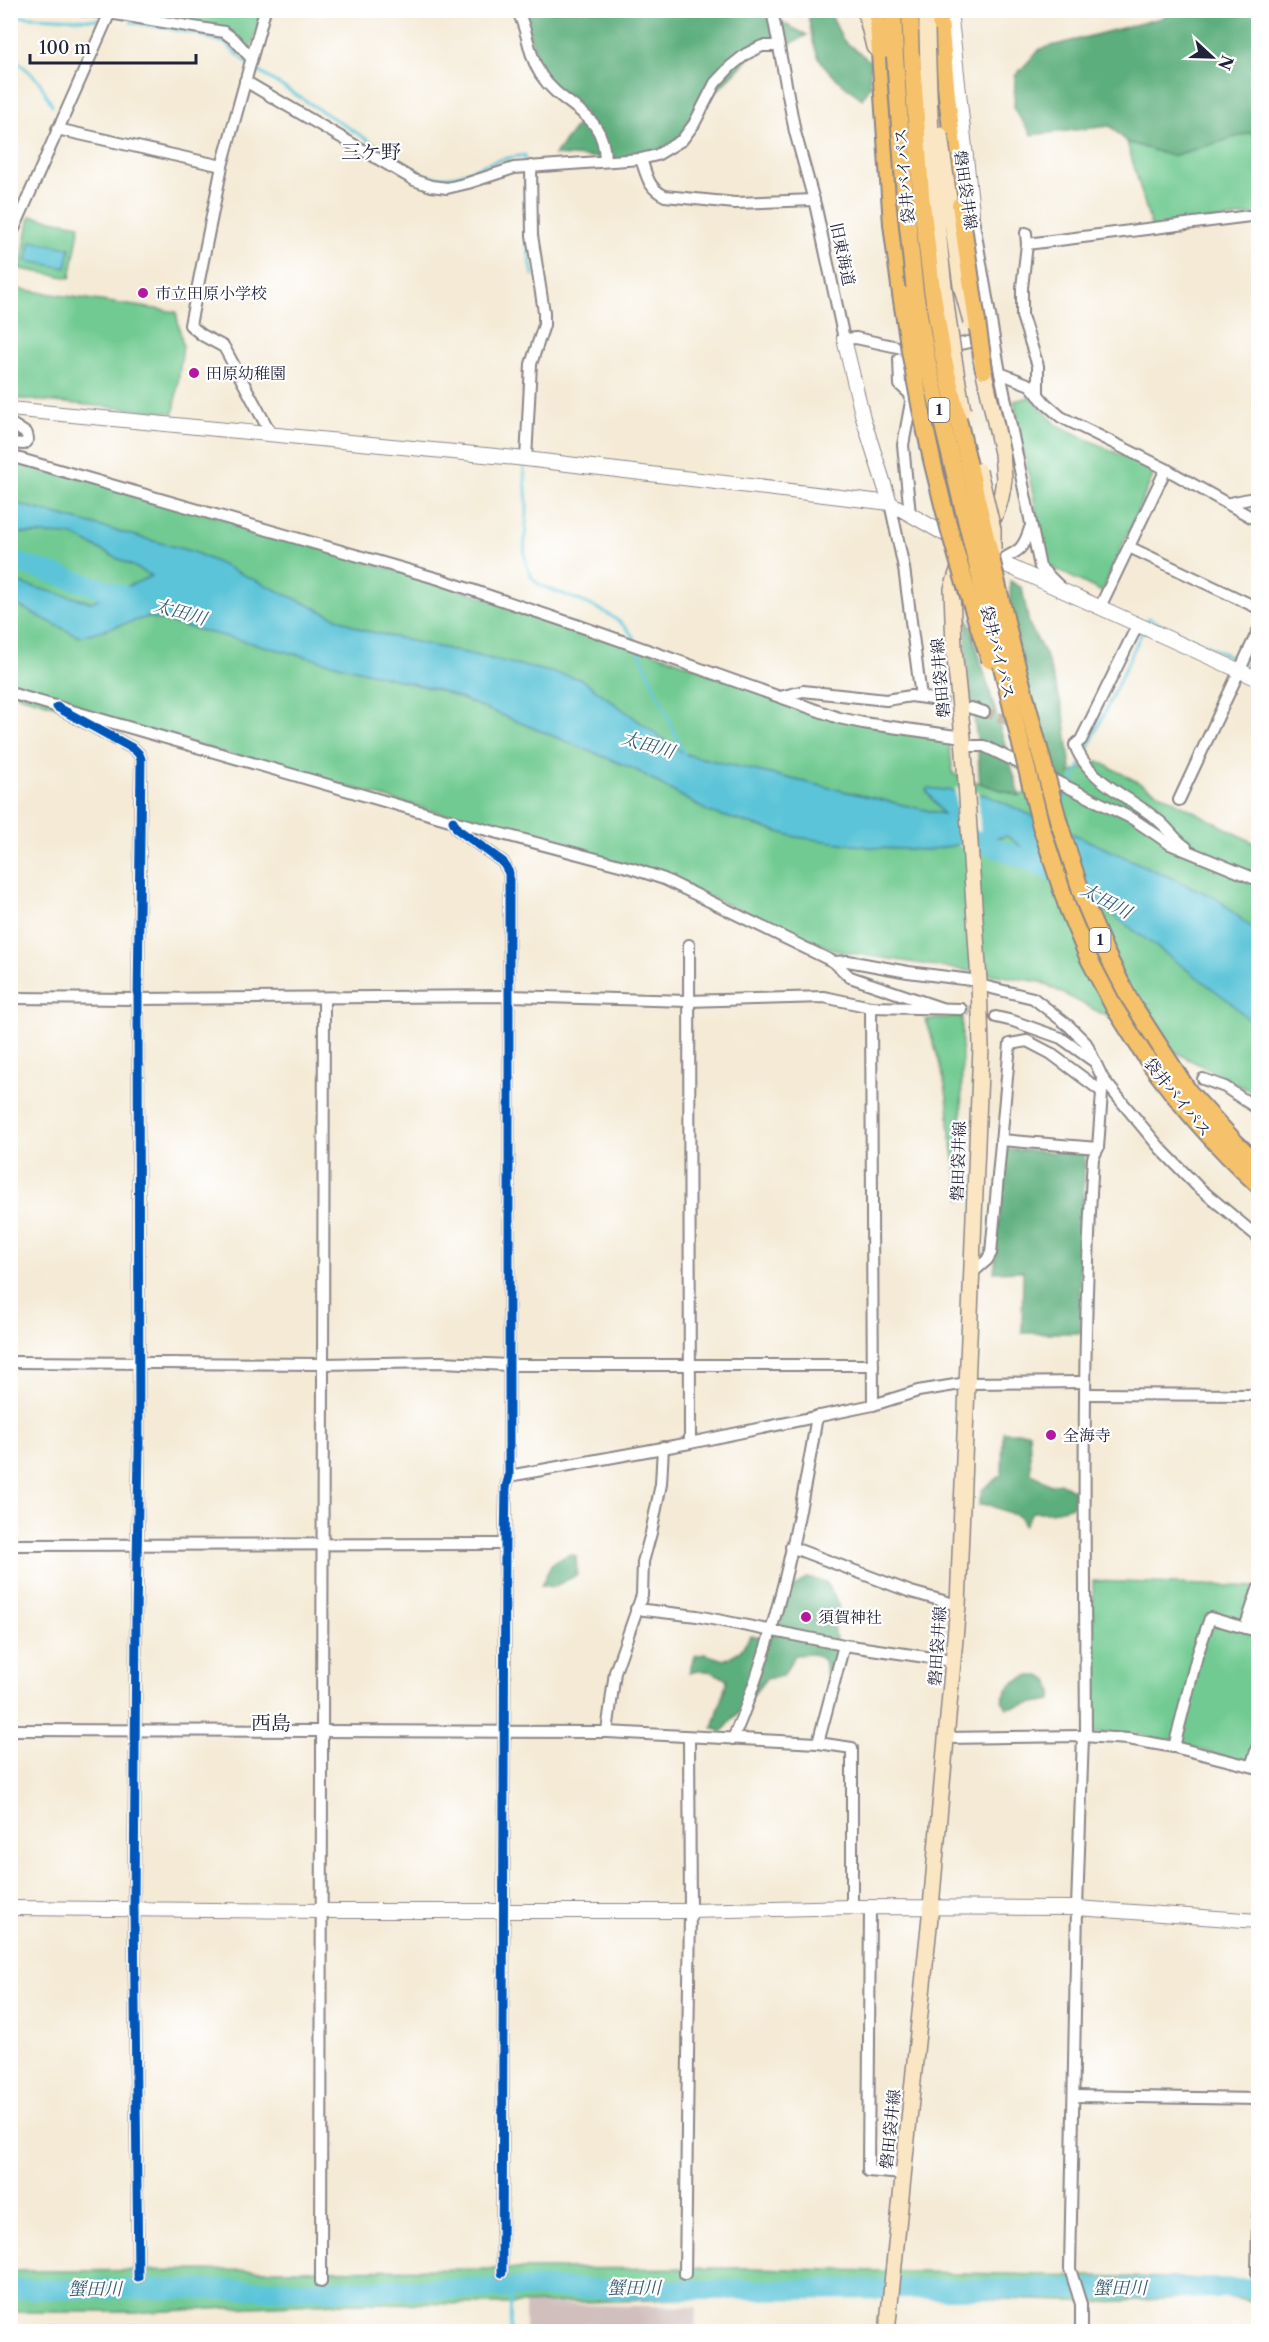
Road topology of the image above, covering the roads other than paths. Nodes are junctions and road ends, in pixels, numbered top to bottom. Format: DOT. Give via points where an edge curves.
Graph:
graph roads {
  1 [pos="80,10"];
  2 [pos="265,10"];
  3 [pos="517,10"];
  4 [pos="865,10"];
  5 [pos="877,10"];
  6 [pos="893,10"];
  7 [pos="910,10"];
  8 [pos="927,10"];
  9 [pos="939,10"];
  10 [pos="951,10"];
  11 [pos="110,12"];
  12 [pos="775,13"];
  13 [pos="927,31"];
  14 [pos="778,46"];
  15 [pos="904,57"];
  16 [pos="251,58"];
  17 [pos="245,81"];
  18 [pos="882,82"];
  19 [pos="57,129"];
  20 [pos="641,159"];
  21 [pos="605,161"];
  22 [pos="222,166"];
  23 [pos="531,166"];
  24 [pos="814,200"];
  25 [pos="966,208"];
  26 [pos="1258,215"];
  27 [pos="892,224"];
  28 [pos="12,232"];
  29 [pos="992,337"];
  30 [pos="844,339"];
  31 [pos="915,351"];
  32 [pos="992,371"];
  33 [pos="1038,395"];
  34 [pos="10,409"];
  35 [pos="10,423"];
  36 [pos="271,434"];
  37 [pos="10,443"];
  38 [pos="10,456"];
  39 [pos="526,459"];
  40 [pos="1166,469"];
  41 [pos="1020,474"];
  42 [pos="1002,496"];
  43 [pos="1258,497"];
  44 [pos="890,503"];
  45 [pos="1230,503"];
  46 [pos="910,514"];
  47 [pos="1258,521"];
  48 [pos="1030,524"];
  49 [pos="1129,547"];
  50 [pos="971,549"];
  51 [pos="996,563"];
  52 [pos="1063,590"];
  53 [pos="1100,607"];
  54 [pos="1258,608"];
  55 [pos="1138,624"];
  56 [pos="1258,631"];
  57 [pos="1240,670"];
  58 [pos="1258,679"];
  59 [pos="10,693"];
  60 [pos="780,697"];
  61 [pos="921,697"];
  62 [pos="939,700"];
  63 [pos="57,707"];
  64 [pos="971,708"];
  65 [pos="984,712"];
  66 [pos="964,746"];
  67 [pos="1024,757"];
  68 [pos="1179,800"];
  69 [pos="453,821"];
  70 [pos="1202,857"];
  71 [pos="1258,880"];
  72 [pos="689,945"];
  73 [pos="834,962"];
  74 [pos="979,979"];
  75 [pos="509,996"];
  76 [pos="10,998"];
  77 [pos="324,998"];
  78 [pos="138,999"];
  79 [pos="688,1001"];
  80 [pos="871,1008"];
  81 [pos="941,1008"];
  82 [pos="962,1009"];
  83 [pos="996,1017"];
  84 [pos="1093,1060"];
  85 [pos="1103,1079"];
  86 [pos="1203,1079"];
  87 [pos="1101,1091"];
  88 [pos="1258,1109"];
  89 [pos="1001,1140"];
  90 [pos="1098,1148"];
  91 [pos="1258,1164"];
  92 [pos="1258,1185"];
  93 [pos="1258,1238"];
  94 [pos="972,1273"];
  95 [pos="10,1362"];
  96 [pos="139,1362"];
  97 [pos="321,1364"];
  98 [pos="509,1365"];
  99 [pos="873,1365"];
  100 [pos="688,1366"];
  101 [pos="1085,1382"];
  102 [pos="967,1383"];
  103 [pos="1085,1394"];
  104 [pos="1258,1395"];
  105 [pos="873,1405"];
  106 [pos="817,1416"];
  107 [pos="690,1443"];
  108 [pos="663,1447"];
  109 [pos="509,1476"];
  110 [pos="323,1543"];
  111 [pos="138,1544"];
  112 [pos="505,1544"];
  113 [pos="10,1545"];
  114 [pos="791,1547"];
  115 [pos="1258,1589"];
  116 [pos="958,1605"];
  117 [pos="636,1609"];
  118 [pos="1245,1628"];
  119 [pos="772,1631"];
  120 [pos="1258,1631"];
  121 [pos="844,1645"];
  122 [pos="953,1661"];
  123 [pos="10,1730"];
  124 [pos="136,1730"];
  125 [pos="323,1732"];
  126 [pos="505,1732"];
  127 [pos="607,1732"];
  128 [pos="1085,1736"];
  129 [pos="689,1737"];
  130 [pos="947,1738"];
  131 [pos="733,1739"];
  132 [pos="818,1743"];
  133 [pos="1258,1745"];
  134 [pos="1174,1747"];
  135 [pos="1255,1767"];
  136 [pos="134,1907"];
  137 [pos="852,1907"];
  138 [pos="870,1907"];
  139 [pos="931,1907"];
  140 [pos="10,1908"];
  141 [pos="1077,1908"];
  142 [pos="504,1910"];
  143 [pos="323,1911"];
  144 [pos="690,1911"];
  145 [pos="1258,1921"];
  146 [pos="1074,2096"];
  147 [pos="1258,2099"];
  148 [pos="903,2174"];
  149 [pos="1258,2216"];
  150 [pos="502,2273"];
  151 [pos="686,2274"];
  152 [pos="1257,2275"];
  153 [pos="138,2277"];
  154 [pos="321,2282"];
  155 [pos="887,2331"];
  156 [pos="1081,2331"];
  1 -- 11 [label="street"];
  2 -- 16 [label="street"];
  3 -- 21 [label="street" via="524,23 530,54 542,76 552,89 586,114 602,136"];
  4 -- 18 [label="main road"];
  5 -- 18 [label="highway, 1"];
  6 -- 15 [label="highway, 1"];
  7 -- 15 [label="highway, 1"];
  8 -- 13 [label="main road, 磐田袋井線"];
  9 -- 25 [label="highway" via="947,96"];
  10 -- 25 [label="street"];
  11 -- 16 [label="street" via="224,33"];
  11 -- 19 [label="street"];
  12 -- 14 [label="street, 旧東海道"];
  13 -- 32 [label="main road, 磐田袋井線, bridge" via="961,285"];
  13 -- 51 [label="main road, bridge" via="936,208 952,348 993,530"];
  14 -- 20 [label="street" via="762,46 731,66 715,83 682,140 664,152"];
  14 -- 24 [label="street, 旧東海道" via="795,132"];
  15 -- 51 [label="highway, 袋井バイパス / 1, bridge" via="943,357"];
  15 -- 67 [label="highway, 袋井バイパス / 1, bridge" via="905,198 915,292 927,360"];
  16 -- 17 [label="street"];
  17 -- 22 [label="street"];
  17 -- 23 [label="street" via="414,180 431,186 447,188"];
  18 -- 27 [label="highway, 1"];
  19 -- 22 [label="street"];
  19 -- 28 [label="street"];
  20 -- 21 [label="street"];
  20 -- 24 [label="street" via="649,185 665,196 735,202"];
  21 -- 23 [label="street"];
  22 -- 36 [label="street" via="190,325 224,347"];
  23 -- 39 [label="street" via="532,236 544,325 531,364"];
  24 -- 30 [label="street, 旧東海道"];
  25 -- 27 [label="street"];
  25 -- 29 [label="street"];
  25 -- 32 [label="highway, bridge"];
  26 -- 33 [label="street" via="1027,238 1022,316 1038,366"];
  27 -- 67 [label="highway, 1, bridge" via="911,363 934,472 977,623"];
  29 -- 31 [label="street"];
  29 -- 32 [label="street"];
  30 -- 31 [label="street"];
  30 -- 44 [label="street, 旧東海道" via="863,418"];
  31 -- 46 [label="street" via="899,359 900,385 910,394 911,402 903,445"];
  32 -- 33 [label="street" via="1030,385"];
  32 -- 41 [label="street"];
  32 -- 42 [label="main road, 磐田袋井線, bridge" via="1002,453"];
  33 -- 40 [label="street" via="1061,417"];
  34 -- 36 [label="street"];
  35 -- 37 [label="street" via="27,434 28,439 24,444"];
  36 -- 39 [label="street"];
  38 -- 60 [label="street" via="439,579"];
  39 -- 44 [label="street"];
  40 -- 45 [label="street"];
  40 -- 49 [label="street"];
  41 -- 42 [label="street"];
  41 -- 48 [label="street"];
  42 -- 50 [label="main road, 磐田袋井線" via="993,522"];
  43 -- 45 [label="street"];
  44 -- 46 [label="street"];
  44 -- 61 [label="street" via="904,568"];
  45 -- 47 [label="street"];
  46 -- 50 [label="street"];
  48 -- 51 [label="street" via="1025,543"];
  48 -- 52 [label="street" via="1040,567"];
  49 -- 53 [label="street"];
  49 -- 54 [label="street"];
  50 -- 51 [label="street"];
  50 -- 66 [label="main road, 磐田袋井線" via="952,589"];
  51 -- 52 [label="street"];
  51 -- 91 [label="highway, 袋井バイパス / 1, bridge" via="1014,656 1059,823 1105,951 1129,999 1189,1092"];
  52 -- 53 [label="street"];
  53 -- 55 [label="street"];
  55 -- 57 [label="street"];
  55 -- 70 [label="street" via="1081,740 1075,745 1079,757 1092,772"];
  56 -- 57 [label="street"];
  57 -- 58 [label="street"];
  57 -- 68 [label="street"];
  59 -- 63 [label="street"];
  60 -- 61 [label="street" via="803,691 886,700"];
  60 -- 66 [label="street" via="839,718"];
  61 -- 62 [label="street"];
  63 -- 69 [label="street"];
  63 -- 78 [label="street" via="134,749 141,759"];
  64 -- 65 [label="street"];
  66 -- 70 [label="street" via="984,746"];
  66 -- 74 [label="main road, 磐田袋井線"];
  67 -- 92 [label="highway, 袋井バイパス / 1, bridge" via="1068,909 1114,1007 1179,1103"];
  69 -- 73 [label="street" via="664,879"];
  69 -- 75 [label="street" via="457,829 503,862 509,873"];
  70 -- 71 [label="street"];
  72 -- 79 [label="street"];
  73 -- 74 [label="street"];
  73 -- 81 [label="street" via="850,977"];
  74 -- 84 [label="street" via="1033,998 1086,1043"];
  74 -- 94 [label="main road, 磐田袋井線" via="981,1047"];
  75 -- 77 [label="street"];
  75 -- 79 [label="street"];
  75 -- 98 [label="street"];
  76 -- 78 [label="street"];
  77 -- 78 [label="street"];
  77 -- 97 [label="street"];
  78 -- 96 [label="street"];
  79 -- 80 [label="street" via="824,997"];
  79 -- 100 [label="street"];
  80 -- 81 [label="street"];
  80 -- 99 [label="street"];
  81 -- 82 [label="street"];
  83 -- 84 [label="street" via="1061,1038"];
  84 -- 85 [label="street"];
  85 -- 87 [label="street"];
  85 -- 93 [label="street" via="1197,1186"];
  86 -- 88 [label="street" via="1225,1087"];
  87 -- 89 [label="street" via="1027,1041 1010,1044"];
  87 -- 90 [label="street"];
  89 -- 90 [label="street"];
  89 -- 94 [label="street" via="990,1253"];
  90 -- 101 [label="street" via="1093,1158 1089,1229"];
  94 -- 102 [label="main road, 磐田袋井線"];
  95 -- 96 [label="street"];
  96 -- 97 [label="street"];
  96 -- 111 [label="street"];
  97 -- 98 [label="street"];
  97 -- 110 [label="street"];
  98 -- 100 [label="street"];
  98 -- 109 [label="street"];
  99 -- 100 [label="street"];
  99 -- 105 [label="street"];
  100 -- 107 [label="street"];
  101 -- 102 [label="street"];
  101 -- 103 [label="street"];
  102 -- 105 [label="street" via="918,1391"];
  102 -- 116 [label="main road, 磐田袋井線"];
  103 -- 104 [label="street"];
  103 -- 128 [label="street"];
  105 -- 106 [label="street"];
  106 -- 107 [label="street"];
  106 -- 114 [label="street"];
  107 -- 108 [label="street"];
  108 -- 109 [label="street"];
  108 -- 117 [label="street" via="661,1484 643,1562 642,1595"];
  109 -- 112 [label="street"];
  110 -- 111 [label="street"];
  110 -- 112 [label="street"];
  110 -- 125 [label="street"];
  111 -- 113 [label="street"];
  111 -- 124 [label="street"];
  112 -- 126 [label="street"];
  114 -- 116 [label="street" via="910,1592"];
  114 -- 119 [label="street"];
  115 -- 118 [label="street"];
  116 -- 122 [label="main road, 磐田袋井線"];
  117 -- 119 [label="street"];
  117 -- 127 [label="street" via="615,1672"];
  118 -- 120 [label="street"];
  118 -- 134 [label="street" via="1210,1618"];
  119 -- 121 [label="street"];
  119 -- 131 [label="street"];
  121 -- 122 [label="street"];
  121 -- 132 [label="street"];
  122 -- 130 [label="main road, 磐田袋井線"];
  123 -- 124 [label="street"];
  124 -- 125 [label="street"];
  124 -- 136 [label="street"];
  125 -- 126 [label="street"];
  125 -- 143 [label="street"];
  126 -- 127 [label="street"];
  126 -- 142 [label="street"];
  127 -- 129 [label="street"];
  128 -- 130 [label="street"];
  128 -- 134 [label="street" via="1128,1738"];
  128 -- 141 [label="street"];
  129 -- 131 [label="street"];
  129 -- 144 [label="street"];
  130 -- 139 [label="main road, 磐田袋井線"];
  131 -- 132 [label="street"];
  132 -- 137 [label="street" via="852,1748"];
  133 -- 135 [label="street"];
  134 -- 135 [label="street"];
  136 -- 140 [label="street"];
  136 -- 143 [label="street"];
  136 -- 153 [label="street"];
  137 -- 138 [label="street"];
  137 -- 144 [label="street"];
  138 -- 139 [label="street"];
  138 -- 148 [label="street" via="868,2171"];
  139 -- 141 [label="street"];
  139 -- 148 [label="main road, 磐田袋井線"];
  141 -- 145 [label="street"];
  141 -- 146 [label="street"];
  142 -- 143 [label="street"];
  142 -- 144 [label="street"];
  142 -- 150 [label="street"];
  143 -- 154 [label="street"];
  144 -- 151 [label="street"];
  146 -- 147 [label="street"];
  146 -- 156 [label="street" via="1070,2269 1081,2304"];
  148 -- 155 [label="main road, 磐田袋井線"];
  149 -- 152 [label="street"];
}
